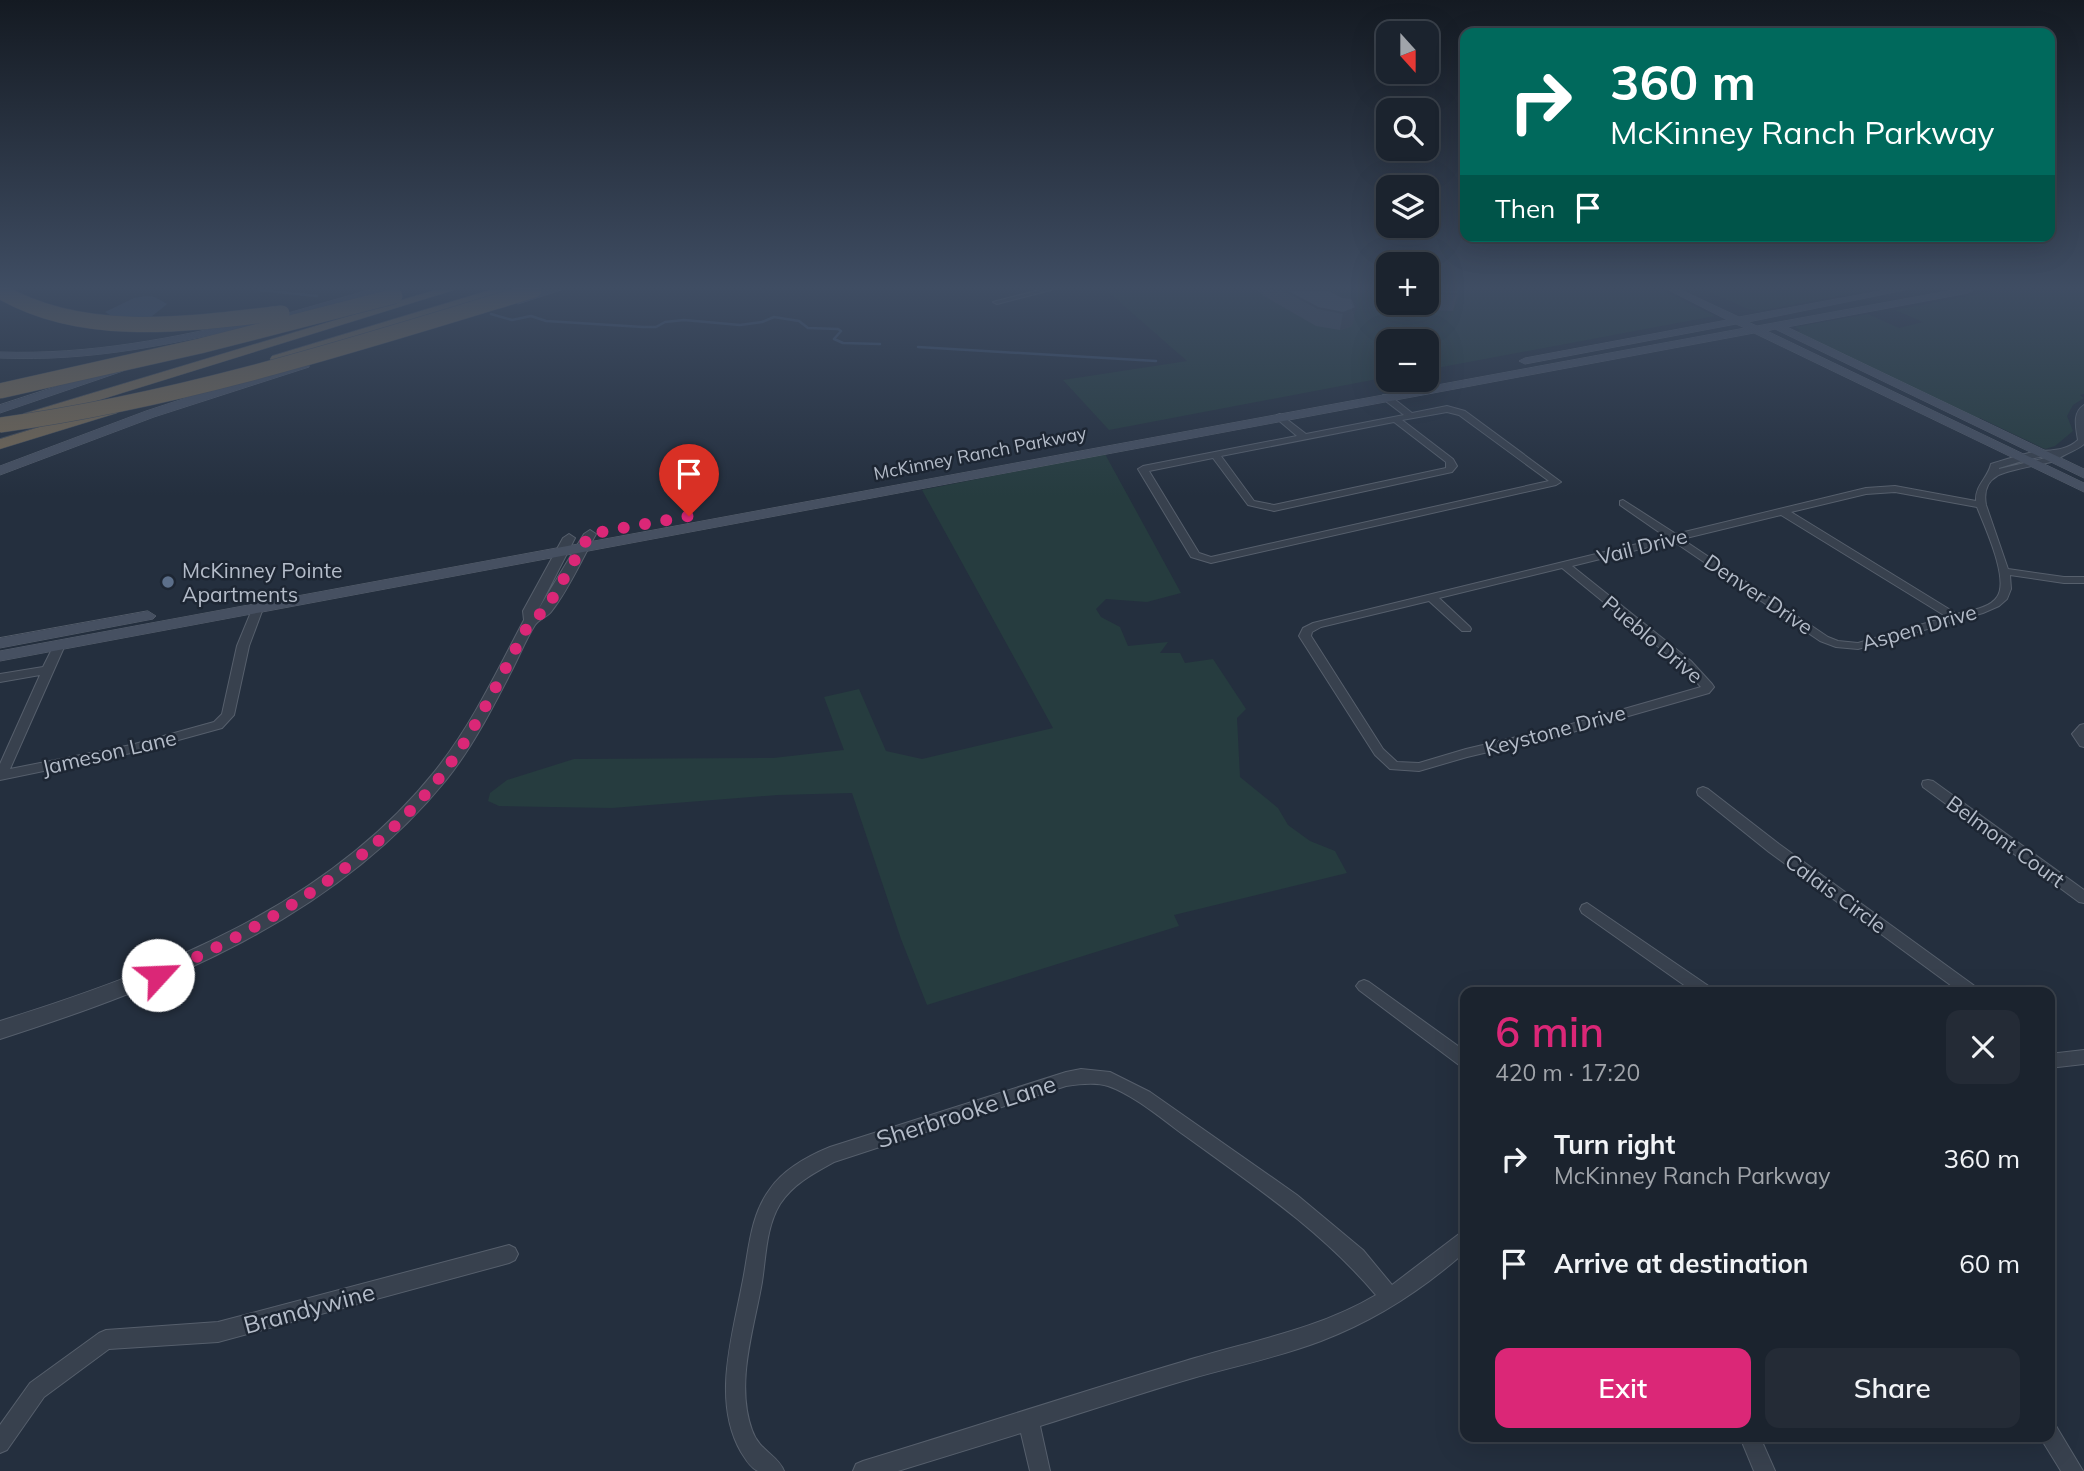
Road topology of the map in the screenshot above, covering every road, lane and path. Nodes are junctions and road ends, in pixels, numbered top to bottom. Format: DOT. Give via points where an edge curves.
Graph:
graph roads {
  1 [pos="143,359"];
  2 [pos="155,359"];
  3 [pos="220,359"];
  4 [pos="279,359"];
  5 [pos="303,359"];
  6 [pos="323,359"];
  7 [pos="323,359"];
  8 [pos="1535,359"];
  9 [pos="1582,359"];
  10 [pos="1605,359"];
  11 [pos="1814,359"];
  12 [pos="1842,359"];
  13 [pos="1587,362"];
  14 [pos="226,375"];
  15 [pos="0,391"];
  16 [pos="1381,393"];
  17 [pos="2084,408"];
  18 [pos="0,410"];
  19 [pos="1410,416"];
  20 [pos="1280,417"];
  21 [pos="1395,419"];
  22 [pos="0,425"];
  23 [pos="1304,437"];
  24 [pos="0,444"];
  25 [pos="0,453"];
  26 [pos="1216,455"];
  27 [pos="2021,458"];
  28 [pos="2047,458"];
  29 [pos="0,471"];
  30 [pos="1994,473"];
  31 [pos="2084,474"];
  32 [pos="0,484"];
  33 [pos="2084,488"];
  34 [pos="1623,503"];
  35 [pos="1981,505"];
  36 [pos="1784,512"];
  37 [pos="1676,538"];
  38 [pos="576,542"];
  39 [pos="1564,565"];
  40 [pos="2004,571"];
  41 [pos="2084,580"];
  42 [pos="1431,597"];
  43 [pos="261,601"];
  44 [pos="1956,618"];
  45 [pos="531,620"];
  46 [pos="1466,629"];
  47 [pos="1824,639"];
  48 [pos="0,643"];
  49 [pos="59,645"];
  50 [pos="0,656"];
  51 [pos="48,670"];
  52 [pos="0,678"];
  53 [pos="1708,687"];
  54 [pos="2084,727"];
  55 [pos="2084,743"];
  56 [pos="1401,768"];
  57 [pos="1,776"];
  58 [pos="1928,784"];
  59 [pos="1703,792"];
  60 [pos="2084,898"];
  61 [pos="1587,909"];
  62 [pos="1364,986"];
  63 [pos="1698,987"];
  64 [pos="1964,987"];
  65 [pos="0,1030"];
  66 [pos="1460,1056"];
  67 [pos="2055,1057"];
  68 [pos="2084,1057"];
  69 [pos="1460,1244"];
  70 [pos="509,1254"];
  71 [pos="1390,1297"];
  72 [pos="1029,1422"];
  73 [pos="1752,1442"];
  74 [pos="2055,1442"];
  75 [pos="0,1443"];
  76 [pos="774,1471"];
  77 [pos="863,1471"];
  78 [pos="1040,1471"];
  79 [pos="1765,1471"];
  80 [pos="2073,1471"];
  1 -- 15 [label="highway, bridge"];
  2 -- 18 [label="main road"];
  3 -- 22 [label="highway"];
  4 -- 14 [label="highway"];
  5 -- 22 [label="highway, bridge" via="180,395"];
  6 -- 29 [label="main road" via="204,395"];
  7 -- 32 [label="main road" via="146,421"];
  8 -- 16 [label="main road, McKinney Ranch Parkway"];
  9 -- 13 [label="main road"];
  10 -- 13 [label="main road, McKinney Ranch Parkway"];
  11 -- 27 [label="main road"];
  12 -- 28 [label="main road"];
  13 -- 16 [label="main road, McKinney Ranch Parkway"];
  14 -- 24 [label="highway"];
  14 -- 25 [label="highway"];
  16 -- 19 [label="street"];
  16 -- 20 [label="main road, McKinney Ranch Parkway"];
  16 -- 38 [label="main road, McKinney Ranch Parkway"];
  17 -- 28 [label="street" via="2079,419 2082,441 2074,449"];
  19 -- 21 [label="street"];
  19 -- 26 [label="street" via="1447,409 1462,412 1556,482 1211,560 1195,555 1143,469"];
  20 -- 23 [label="street"];
  20 -- 38 [label="main road, McKinney Ranch Parkway"];
  21 -- 23 [label="street"];
  21 -- 26 [label="street" via="1450,461 1449,470 1274,508 1251,503"];
  23 -- 26 [label="street"];
  27 -- 28 [label="main road"];
  27 -- 30 [label="street" via="1994,467"];
  28 -- 30 [label="street"];
  28 -- 31 [label="main road"];
  28 -- 33 [label="main road"];
  30 -- 35 [label="street" via="1982,485"];
  34 -- 37 [label="street, Denver Drive"];
  35 -- 36 [label="street, Vail Drive" via="1882,489"];
  35 -- 40 [label="street"];
  36 -- 37 [label="street, Vail Drive"];
  36 -- 44 [label="street"];
  37 -- 39 [label="street, Vail Drive"];
  37 -- 47 [label="street, Denver Drive"];
  38 -- 43 [label="main road, McKinney Ranch Parkway"];
  38 -- 45 [label="street" via="530,611"];
  38 -- 45 [label="street" via="545,611"];
  39 -- 42 [label="street, Vail Drive"];
  39 -- 53 [label="street, Pueblo Drive" via="1687,664"];
  40 -- 41 [label="street"];
  40 -- 44 [label="street, Aspen Drive" via="2006,589 1993,606"];
  42 -- 46 [label="street"];
  42 -- 56 [label="street, Vail Drive" via="1317,625 1306,632 1307,641 1379,752"];
  43 -- 48 [label="main road, McKinney Ranch Parkway"];
  43 -- 49 [label="main road, McKinney Ranch Parkway"];
  43 -- 57 [label="street, Jameson Lane" via="243,646 228,715 218,725"];
  44 -- 47 [label="street, Aspen Drive" via="1858,646"];
  45 -- 65 [label="street" via="440,776 415,806 342,869 267,919 185,962 103,997"];
  49 -- 50 [label="main road, McKinney Ranch Parkway"];
  49 -- 51 [label="street"];
  51 -- 52 [label="street"];
  51 -- 57 [label="street"];
  53 -- 56 [label="street, Keystone Drive" via="1569,729"];
  54 -- 55 [label="street" via="2078,734"];
  58 -- 60 [label="street, Belmont Court"];
  59 -- 64 [label="street, Calais Circle"];
  61 -- 63 [label="street"];
  62 -- 66 [label="street"];
  67 -- 68 [label="street"];
  69 -- 71 [label="street"];
  70 -- 75 [label="street, Brandywine" via="218,1332 106,1340 37,1390"];
  71 -- 72 [label="street" via="1321,1332"];
  71 -- 76 [label="street, Sherbrooke Lane" via="1356,1257 1291,1201 1144,1097 1110,1079 1066,1079 830,1155 790,1179 775,1197 762,1228 736,1384 742,1431 762,1464"];
  72 -- 77 [label="street"];
  72 -- 78 [label="street"];
  73 -- 79 [label="street"];
  74 -- 80 [label="street"];
}
